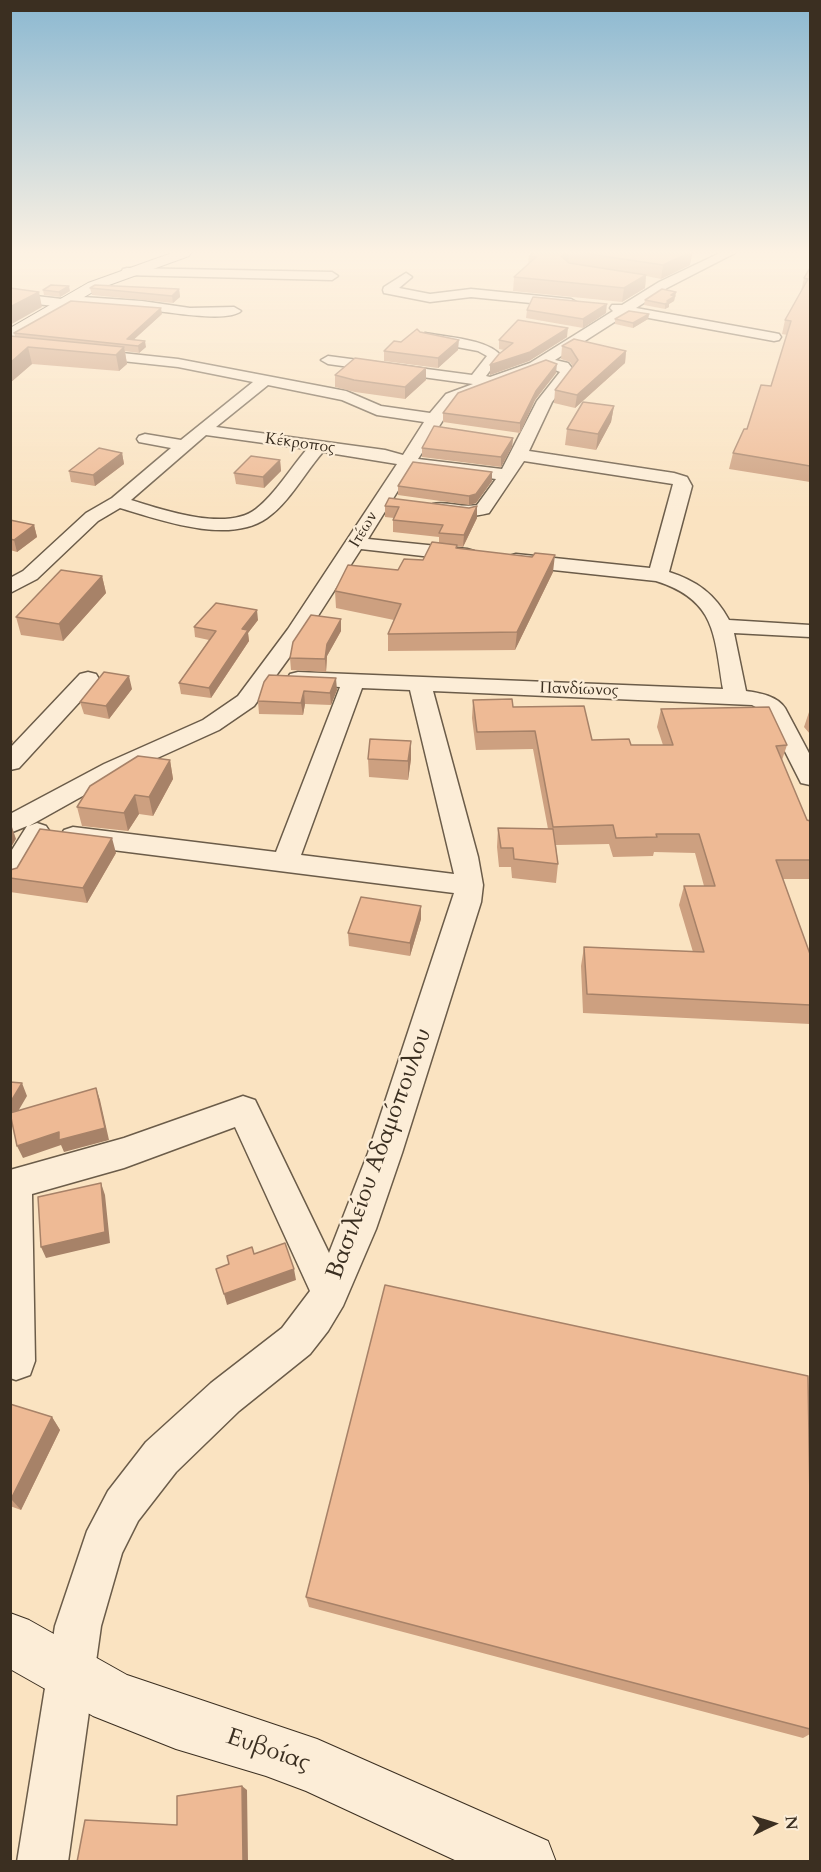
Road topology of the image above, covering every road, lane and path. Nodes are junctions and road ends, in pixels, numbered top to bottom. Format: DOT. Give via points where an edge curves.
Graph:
graph roads {
  1 [pos="442,340"];
  2 [pos="567,340"];
  3 [pos="10,345"];
  4 [pos="328,360"];
  5 [pos="544,361"];
  6 [pos="264,381"];
  7 [pos="484,381"];
  8 [pos="432,424"];
  9 [pos="201,430"];
  10 [pos="450,431"];
  11 [pos="505,438"];
  12 [pos="145,439"];
  13 [pos="184,445"];
  14 [pos="318,447"];
  15 [pos="522,448"];
  16 [pos="408,461"];
  17 [pos="507,475"];
  18 [pos="381,501"];
  19 [pos="118,502"];
  20 [pos="403,504"];
  21 [pos="425,507"];
  22 [pos="356,543"];
  23 [pos="658,575"];
  24 [pos="10,587"];
  25 [pos="722,626"];
  26 [pos="810,630"];
  27 [pos="263,678"];
  28 [pos="88,679"];
  29 [pos="354,681"];
  30 [pos="420,684"];
  31 [pos="736,696"];
  32 [pos="10,763"];
  33 [pos="810,777"];
  34 [pos="21,826"];
  35 [pos="285,862"];
  36 [pos="10,875"];
  37 [pos="469,885"];
  38 [pos="13,1185"];
  39 [pos="330,1293"];
  40 [pos="16,1360"];
  41 [pos="10,1639"];
  42 [pos="71,1673"];
  43 [pos="42,1862"];
  44 [pos="527,1862"];
  1 -- 7 [label="street" via="491,351 494,356"];
  2 -- 5 [label="street, Ιτέων"];
  3 -- 6 [label="street" via="178,363"];
  4 -- 7 [label="street"];
  5 -- 7 [label="street, Ιτέων"];
  5 -- 15 [label="street" via="563,366 568,372 545,401"];
  6 -- 8 [label="street" via="346,396 377,410"];
  6 -- 9 [label="street"];
  7 -- 8 [label="street, Ιτέων" via="442,406"];
  8 -- 10 [label="street"];
  8 -- 16 [label="street, Ιτέων"];
  9 -- 13 [label="street"];
  9 -- 14 [label="street, Κέκροπος"];
  11 -- 15 [label="street"];
  12 -- 13 [label="street"];
  13 -- 19 [label="street"];
  14 -- 16 [label="street, Κέκροπος"];
  14 -- 19 [label="street" via="263,513 243,524 162,515"];
  15 -- 17 [label="street"];
  15 -- 23 [label="street" via="681,481 683,486"];
  16 -- 17 [label="street, Κέκροπος"];
  16 -- 18 [label="street, Ιτέων"];
  17 -- 21 [label="street" via="483,509"];
  18 -- 20 [label="street"];
  18 -- 22 [label="street, Ιτέων"];
  19 -- 24 [label="street" via="92,517 30,575"];
  22 -- 23 [label="street"];
  22 -- 27 [label="street, Ιτέων"];
  23 -- 25 [label="street" via="699,592 715,610"];
  25 -- 26 [label="street"];
  25 -- 31 [label="street"];
  27 -- 29 [label="street, Πανδίωνος"];
  27 -- 34 [label="street, Ιτέων" via="246,701 230,714 113,769"];
  28 -- 32 [label="street"];
  29 -- 30 [label="street, Πανδίωνος"];
  29 -- 35 [label="street"];
  30 -- 31 [label="street, Πανδίωνος"];
  30 -- 37 [label="street, Βασιλείου Αδαμόπουλου"];
  31 -- 33 [label="street, Πανδίωνος" via="764,701 774,708"];
  34 -- 35 [label="street"];
  34 -- 36 [label="street"];
  35 -- 37 [label="street"];
  37 -- 39 [label="street, Βασιλείου Αδαμόπουλου" via="464,912 385,1153"];
  38 -- 39 [label="street" via="124,1154 243,1110"];
  38 -- 40 [label="street"];
  39 -- 42 [label="street, Βασιλείου Αδαμόπουλου" via="296,1341 225,1397 161,1457 123,1506 102,1545 84,1600"];
  41 -- 42 [label="street, Ευβοίας"];
  42 -- 43 [label="street, Βασιλείου Αδαμόπουλου"];
  42 -- 44 [label="street, Ευβοίας" via="112,1697 317,1767"];
}
